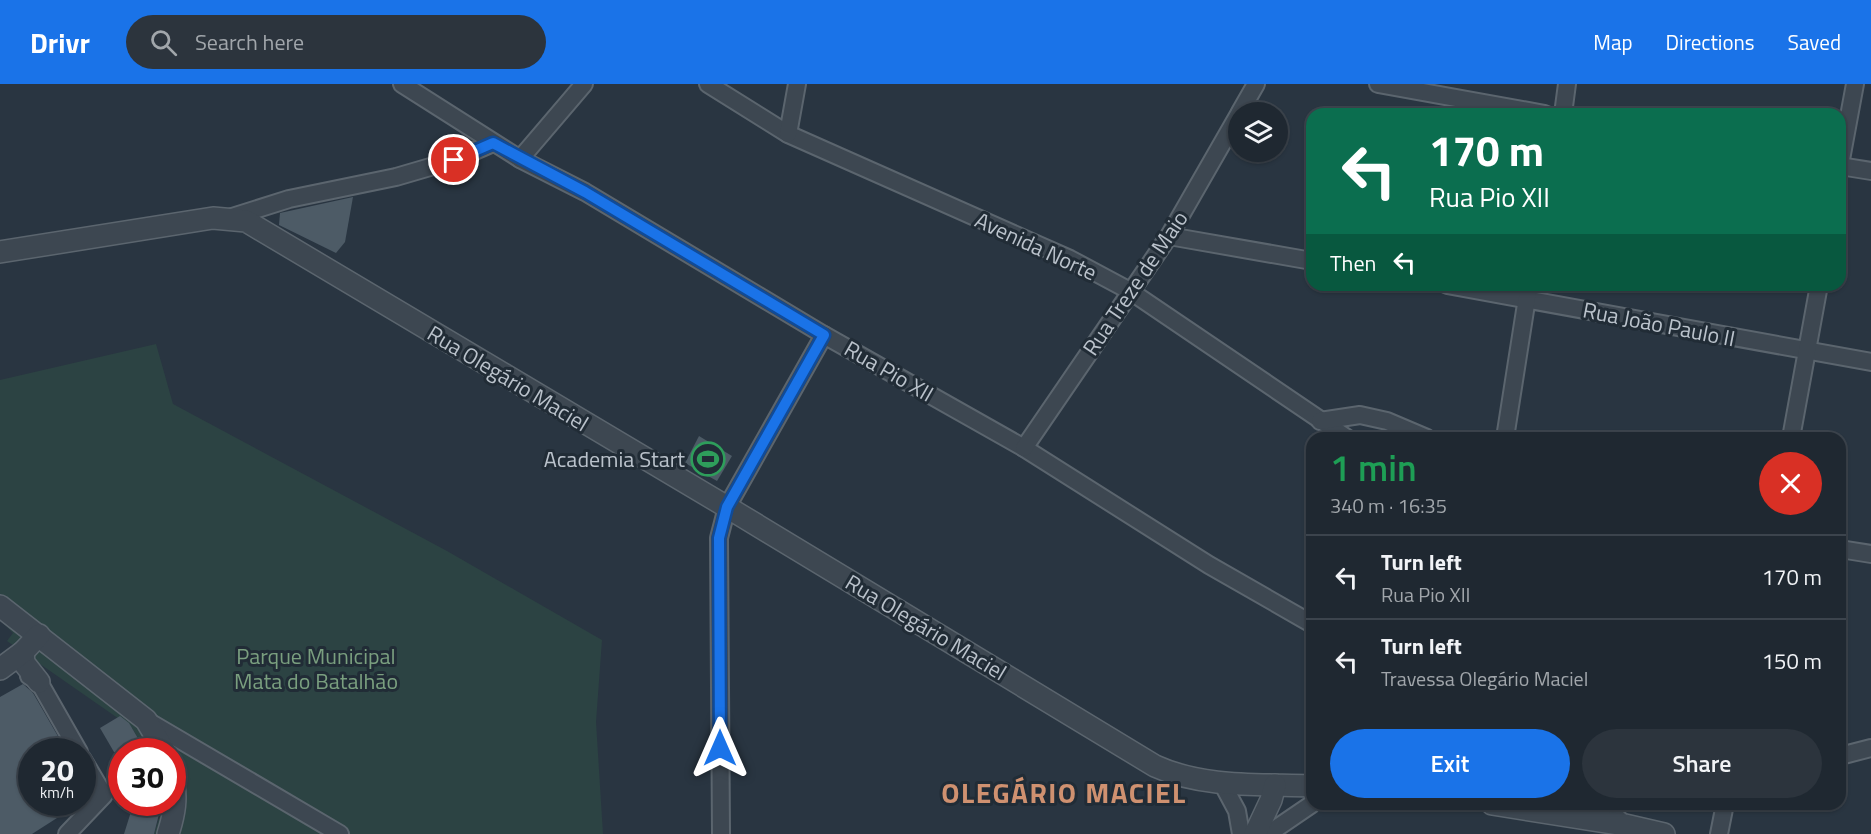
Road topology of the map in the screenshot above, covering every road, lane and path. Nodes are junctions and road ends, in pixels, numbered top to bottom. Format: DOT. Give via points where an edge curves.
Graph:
graph roads {
  1 [pos="402,84"];
  2 [pos="584,84"];
  3 [pos="708,84"];
  4 [pos="797,84"];
  5 [pos="1256,84"];
  6 [pos="1378,84"];
  7 [pos="1567,84"];
  8 [pos="1855,84"];
  9 [pos="1245,102"];
  10 [pos="1512,108"];
  11 [pos="1564,108"];
  12 [pos="1228,132"];
  13 [pos="1846,133"];
  14 [pos="788,134"];
  15 [pos="493,143"];
  16 [pos="520,159"];
  17 [pos="1846,167"];
  18 [pos="1871,171"];
  19 [pos="229,218"];
  20 [pos="1169,236"];
  21 [pos="0,252"];
  22 [pos="1306,260"];
  23 [pos="1130,291"];
  24 [pos="1818,291"];
  25 [pos="1527,292"];
  26 [pos="824,335"];
  27 [pos="1806,352"];
  28 [pos="1871,362"];
  29 [pos="1320,421"];
  30 [pos="1337,432"];
  31 [pos="1413,432"];
  32 [pos="1506,432"];
  33 [pos="1792,432"];
  34 [pos="1024,448"];
  35 [pos="727,507"];
  36 [pos="1846,550"];
  37 [pos="1871,554"];
  38 [pos="0,606"];
  39 [pos="1306,621"];
  40 [pos="39,635"];
  41 [pos="22,652"];
  42 [pos="0,670"];
  43 [pos="39,682"];
  44 [pos="146,720"];
  45 [pos="71,738"];
  46 [pos="157,738"];
  47 [pos="1871,748"];
  48 [pos="1846,754"];
  49 [pos="96,782"];
  50 [pos="1221,783"];
  51 [pos="1275,785"];
  52 [pos="1306,786"];
  53 [pos="96,803"];
  54 [pos="1306,808"];
  55 [pos="1530,810"];
  56 [pos="1609,810"];
  57 [pos="1724,810"];
  58 [pos="84,816"];
  59 [pos="174,816"];
  60 [pos="1625,825"];
  61 [pos="67,834"];
  62 [pos="168,834"];
  63 [pos="340,834"];
  64 [pos="721,834"];
  65 [pos="1241,834"];
  66 [pos="1255,834"];
  67 [pos="1268,834"];
  68 [pos="1664,834"];
  69 [pos="1719,834"];
  1 -- 15 [label="street, Rua Pio XII"];
  2 -- 16 [label="street"];
  3 -- 14 [label="street, Avenida Norte"];
  4 -- 14 [label="street"];
  5 -- 9 [label="street, Rua Treze de Maio"];
  6 -- 10 [label="street"];
  7 -- 11 [label="street"];
  8 -- 13 [label="street"];
  12 -- 20 [label="street, Rua Treze de Maio"];
  14 -- 23 [label="street, Avenida Norte" via="1070,259"];
  15 -- 16 [label="street, Rua Pio XII"];
  15 -- 19 [label="street" via="454,160 396,177 289,199"];
  16 -- 26 [label="street, Rua Pio XII" via="585,192"];
  17 -- 18 [label="street"];
  19 -- 21 [label="street, Rua Olegário Maciel" via="141,228"];
  19 -- 35 [label="street, Rua Olegário Maciel" via="246,221"];
  20 -- 22 [label="street"];
  20 -- 23 [label="street, Rua Treze de Maio"];
  23 -- 29 [label="street, Avenida Norte"];
  23 -- 34 [label="street, Rua Treze de Maio"];
  24 -- 27 [label="street"];
  25 -- 27 [label="street, Rua João Paulo II"];
  25 -- 32 [label="street"];
  26 -- 34 [label="street, Rua Pio XII"];
  26 -- 35 [label="street"];
  27 -- 28 [label="street, Rua João Paulo II"];
  27 -- 33 [label="street"];
  29 -- 30 [label="street, Avenida Norte"];
  29 -- 31 [label="street" via="1360,415"];
  34 -- 39 [label="street, Rua Pio XII" via="1209,565"];
  35 -- 50 [label="street, Rua Olegário Maciel" via="1155,766"];
  35 -- 64 [label="street" via="719,538"];
  36 -- 37 [label="street"];
  38 -- 40 [label="street"];
  40 -- 41 [label="street"];
  40 -- 44 [label="street"];
  41 -- 42 [label="street"];
  41 -- 43 [label="street" via="24,663"];
  42 -- 43 [label="street" via="19,670"];
  43 -- 45 [label="street"];
  44 -- 46 [label="street"];
  44 -- 63 [label="street"];
  47 -- 48 [label="street"];
  49 -- 53 [label="street" via="104,795"];
  50 -- 51 [label="street, Rua Olegário Maciel"];
  50 -- 65 [label="street" via="1237,811"];
  51 -- 52 [label="street, Rua Olegário Maciel"];
  51 -- 66 [label="street"];
  54 -- 67 [label="street"];
  55 -- 60 [label="street"];
  56 -- 60 [label="street"];
  57 -- 69 [label="street"];
  58 -- 61 [label="street"];
  59 -- 62 [label="street"];
  60 -- 68 [label="street"];
}
